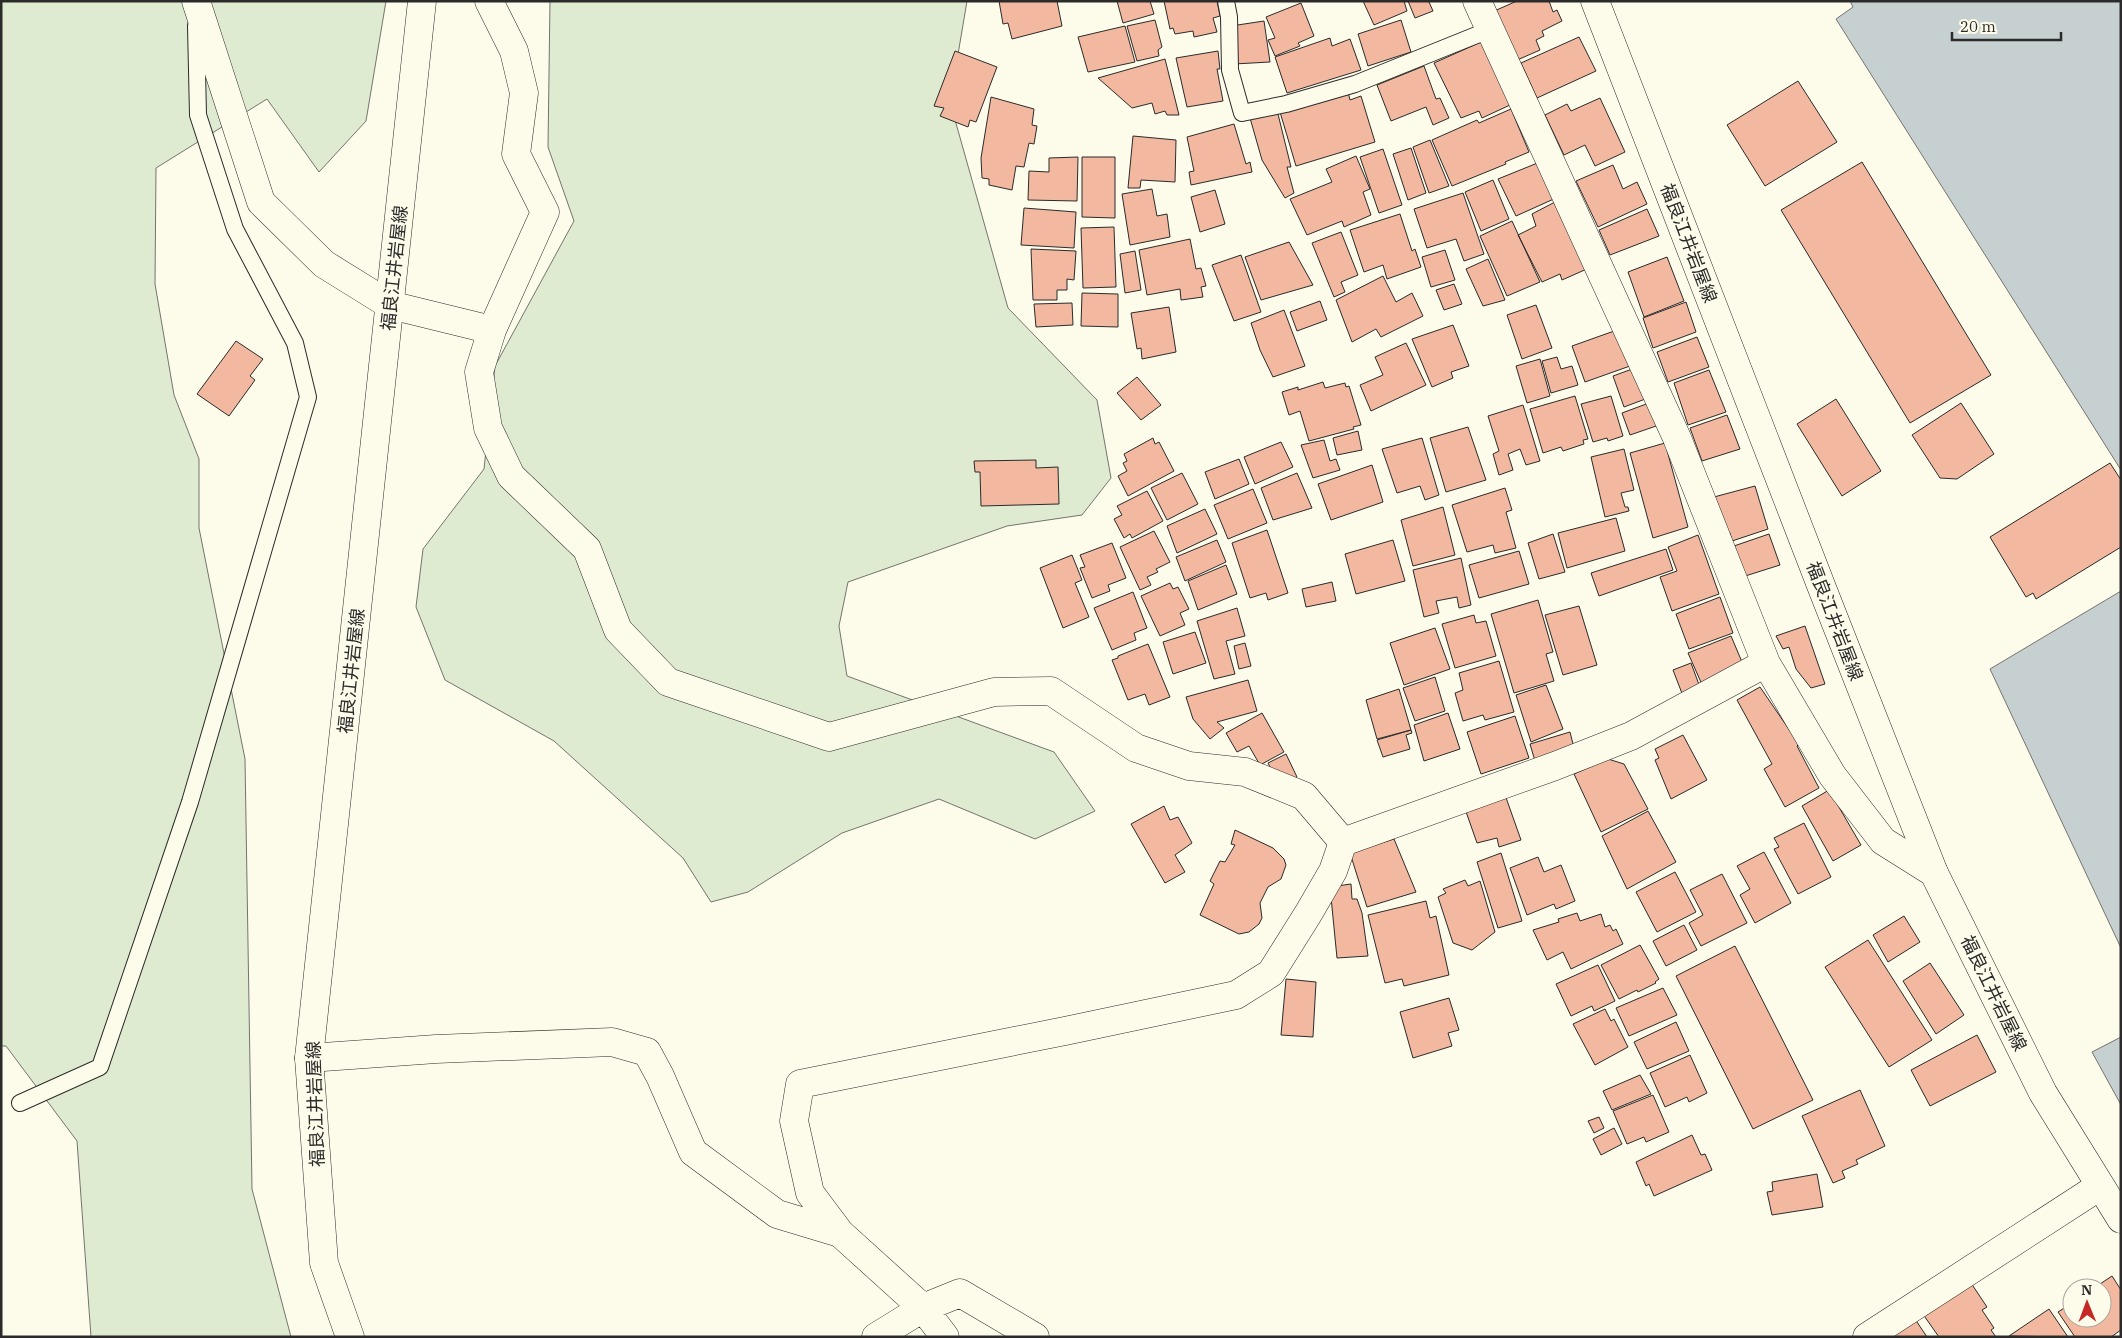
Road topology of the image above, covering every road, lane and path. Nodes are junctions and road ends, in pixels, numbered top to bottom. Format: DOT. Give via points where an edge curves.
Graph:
graph roads {
  1 [pos="422,1"];
  2 [pos="489,1"];
  3 [pos="1226,1"];
  4 [pos="1477,1"];
  5 [pos="1595,1"];
  6 [pos="196,3"];
  7 [pos="1489,30"];
  8 [pos="390,305"];
  9 [pos="492,330"];
  10 [pos="1766,663"];
  11 [pos="1342,842"];
  12 [pos="1934,873"];
  13 [pos="309,1058"];
  14 [pos="20,1103"];
  15 [pos="2100,1186"];
  16 [pos="2121,1219"];
  17 [pos="840,1233"];
  18 [pos="923,1308"];
  19 [pos="350,1337"];
  20 [pos="876,1337"];
  21 [pos="945,1337"];
  22 [pos="1035,1337"];
  23 [pos="1867,1337"];
  1 -- 8 [label="street, 福良江井岩屋線"];
  2 -- 9 [label="street" via="514,51 524,94 516,154 545,212"];
  3 -- 7 [label="lane" via="1230,70 1242,114 1355,84"];
  4 -- 7 [label="street"];
  5 -- 12 [label="street, 福良江井岩屋線"];
  6 -- 8 [label="street" via="261,202 324,264"];
  6 -- 14 [label="lane" via="198,116 235,229 295,343 308,397 190,802 100,1067"];
  7 -- 10 [label="street" via="1677,438"];
  8 -- 9 [label="street"];
  8 -- 13 [label="street, 福良江井岩屋線"];
  9 -- 11 [label="street" via="479,372 488,428 510,476 587,550 618,630 668,682 829,737 994,692 1051,691 1136,748 1189,766 1245,772 1304,796"];
  10 -- 11 [label="street" via="1630,736"];
  10 -- 12 [label="street" via="1832,775 1883,841"];
  11 -- 17 [label="street" via="1333,871 1271,973 1236,995 800,1084 794,1121 810,1193"];
  12 -- 15 [label="street, 福良江井岩屋線" via="2043,1092"];
  13 -- 17 [label="street" via="612,1042 647,1052 693,1152 777,1214"];
  13 -- 19 [label="street, 福良江井岩屋線" via="324,1263"];
  15 -- 16 [label="street, 福良江井岩屋線"];
  15 -- 23 [label="street"];
  17 -- 18 [label="street"];
  18 -- 20 [label="street"];
  18 -- 21 [label="street"];
  18 -- 22 [label="street" via="960,1293"];
}
